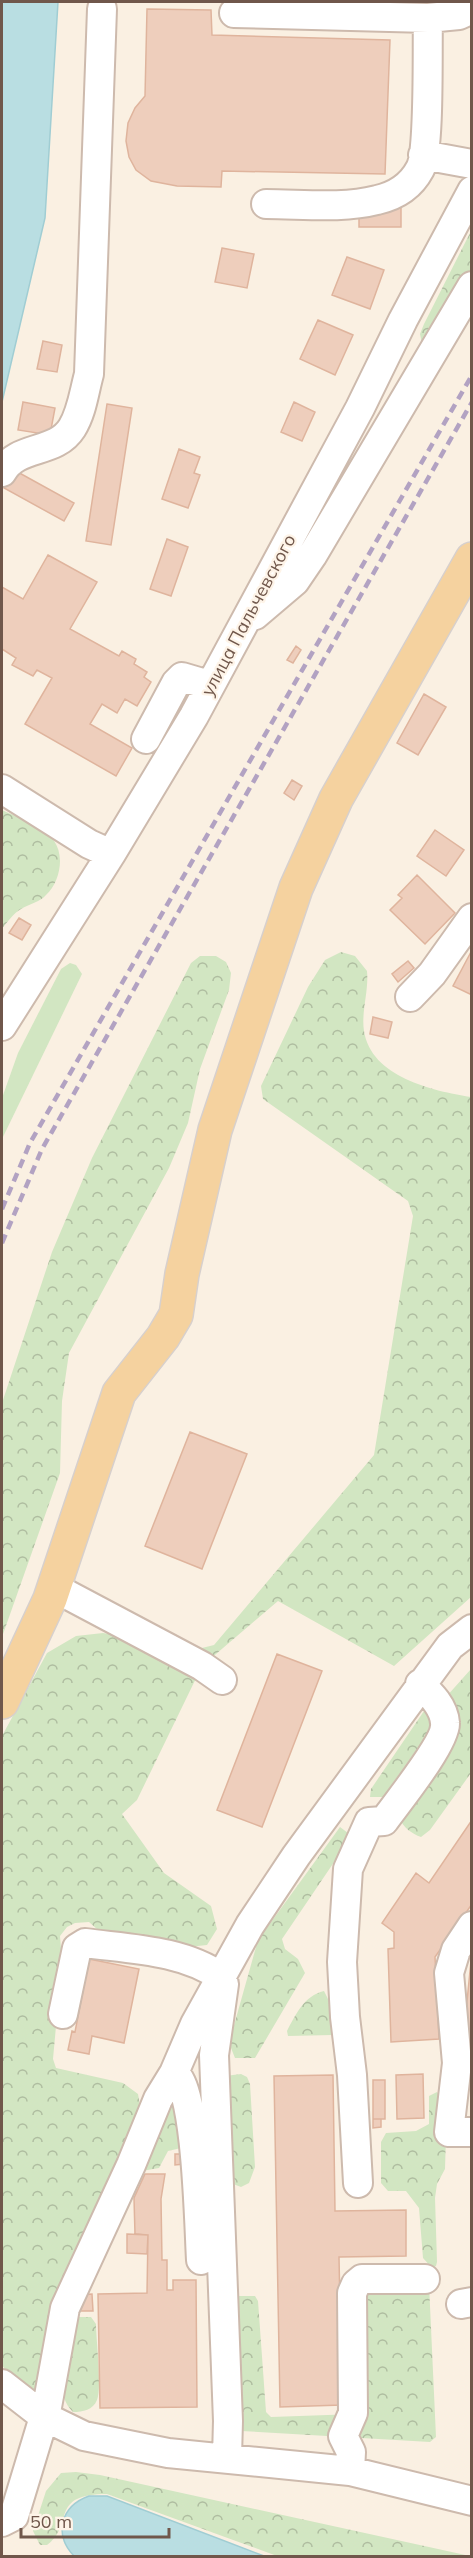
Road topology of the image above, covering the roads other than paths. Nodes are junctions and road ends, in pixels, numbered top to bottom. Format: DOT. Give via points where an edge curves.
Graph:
graph roads {
  1 [pos="102,9"];
  2 [pos="471,9"];
  3 [pos="234,13"];
  4 [pos="428,18"];
  5 [pos="423,155"];
  6 [pos="471,164"];
  7 [pos="468,197"];
  8 [pos="267,204"];
  9 [pos="471,234"];
  10 [pos="471,286"];
  11 [pos="2,472"];
  12 [pos="471,559"];
  13 [pos="246,622"];
  14 [pos="209,685"];
  15 [pos="146,739"];
  16 [pos="2,789"];
  17 [pos="111,855"];
  18 [pos="471,918"];
  19 [pos="410,997"];
  20 [pos="2,1026"];
  21 [pos="53,1587"];
  22 [pos="471,1629"];
  23 [pos="471,1652"];
  24 [pos="222,1680"];
  25 [pos="425,1688"];
  26 [pos="2,1702"];
  27 [pos="471,1926"];
  28 [pos="224,1971"];
  29 [pos="63,2014"];
  30 [pos="174,2073"];
  31 [pos="471,2132"];
  32 [pos="357,2183"];
  33 [pos="201,2260"];
  34 [pos="425,2278"];
  35 [pos="2,2384"];
  36 [pos="43,2416"];
  37 [pos="227,2457"];
  38 [pos="350,2471"];
  39 [pos="471,2501"];
  40 [pos="7,2508"];
  1 -- 11 [label="street" via="89,374 72,429 56,443 14,458"];
  2 -- 4 [label="street" via="459,15"];
  3 -- 4 [label="street"];
  4 -- 5 [label="street"];
  5 -- 6 [label="street"];
  5 -- 8 [label="street" via="421,167 408,186 378,200 349,205"];
  7 -- 9 [label="street"];
  7 -- 13 [label="street, улица Пальчевского"];
  10 -- 13 [label="street" via="312,556 295,580"];
  12 -- 21 [label="main road" via="336,799 296,888 215,1130 176,1315 119,1393"];
  13 -- 14 [label="street, улица Пальчевского"];
  14 -- 15 [label="street" via="183,677"];
  14 -- 17 [label="street, улица Пальчевского"];
  16 -- 17 [label="street"];
  17 -- 20 [label="street, улица Пальчевского"];
  18 -- 19 [label="street" via="432,974"];
  21 -- 24 [label="street"];
  21 -- 26 [label="main road"];
  22 -- 25 [label="street" via="450,1646"];
  23 -- 25 [label="street"];
  25 -- 28 [label="street" via="296,1856"];
  25 -- 32 [label="street" via="444,1717 445,1735 384,1821 369,1822 348,1869 342,1962"];
  27 -- 31 [label="street" via="456,1950 449,1973 458,2063 449,2132"];
  28 -- 29 [label="street" via="167,1954 85,1943 77,1948"];
  28 -- 30 [label="street"];
  28 -- 37 [label="street" via="214,2055"];
  30 -- 33 [label="street" via="184,2084 189,2113"];
  30 -- 36 [label="street" via="158,2099 65,2308"];
  34 -- 38 [label="street" via="362,2279 352,2293 353,2413 344,2436 351,2452"];
  35 -- 36 [label="street"];
  36 -- 37 [label="street" via="84,2436 168,2453"];
  36 -- 40 [label="street"];
  37 -- 38 [label="street"];
  38 -- 39 [label="street"];
}
